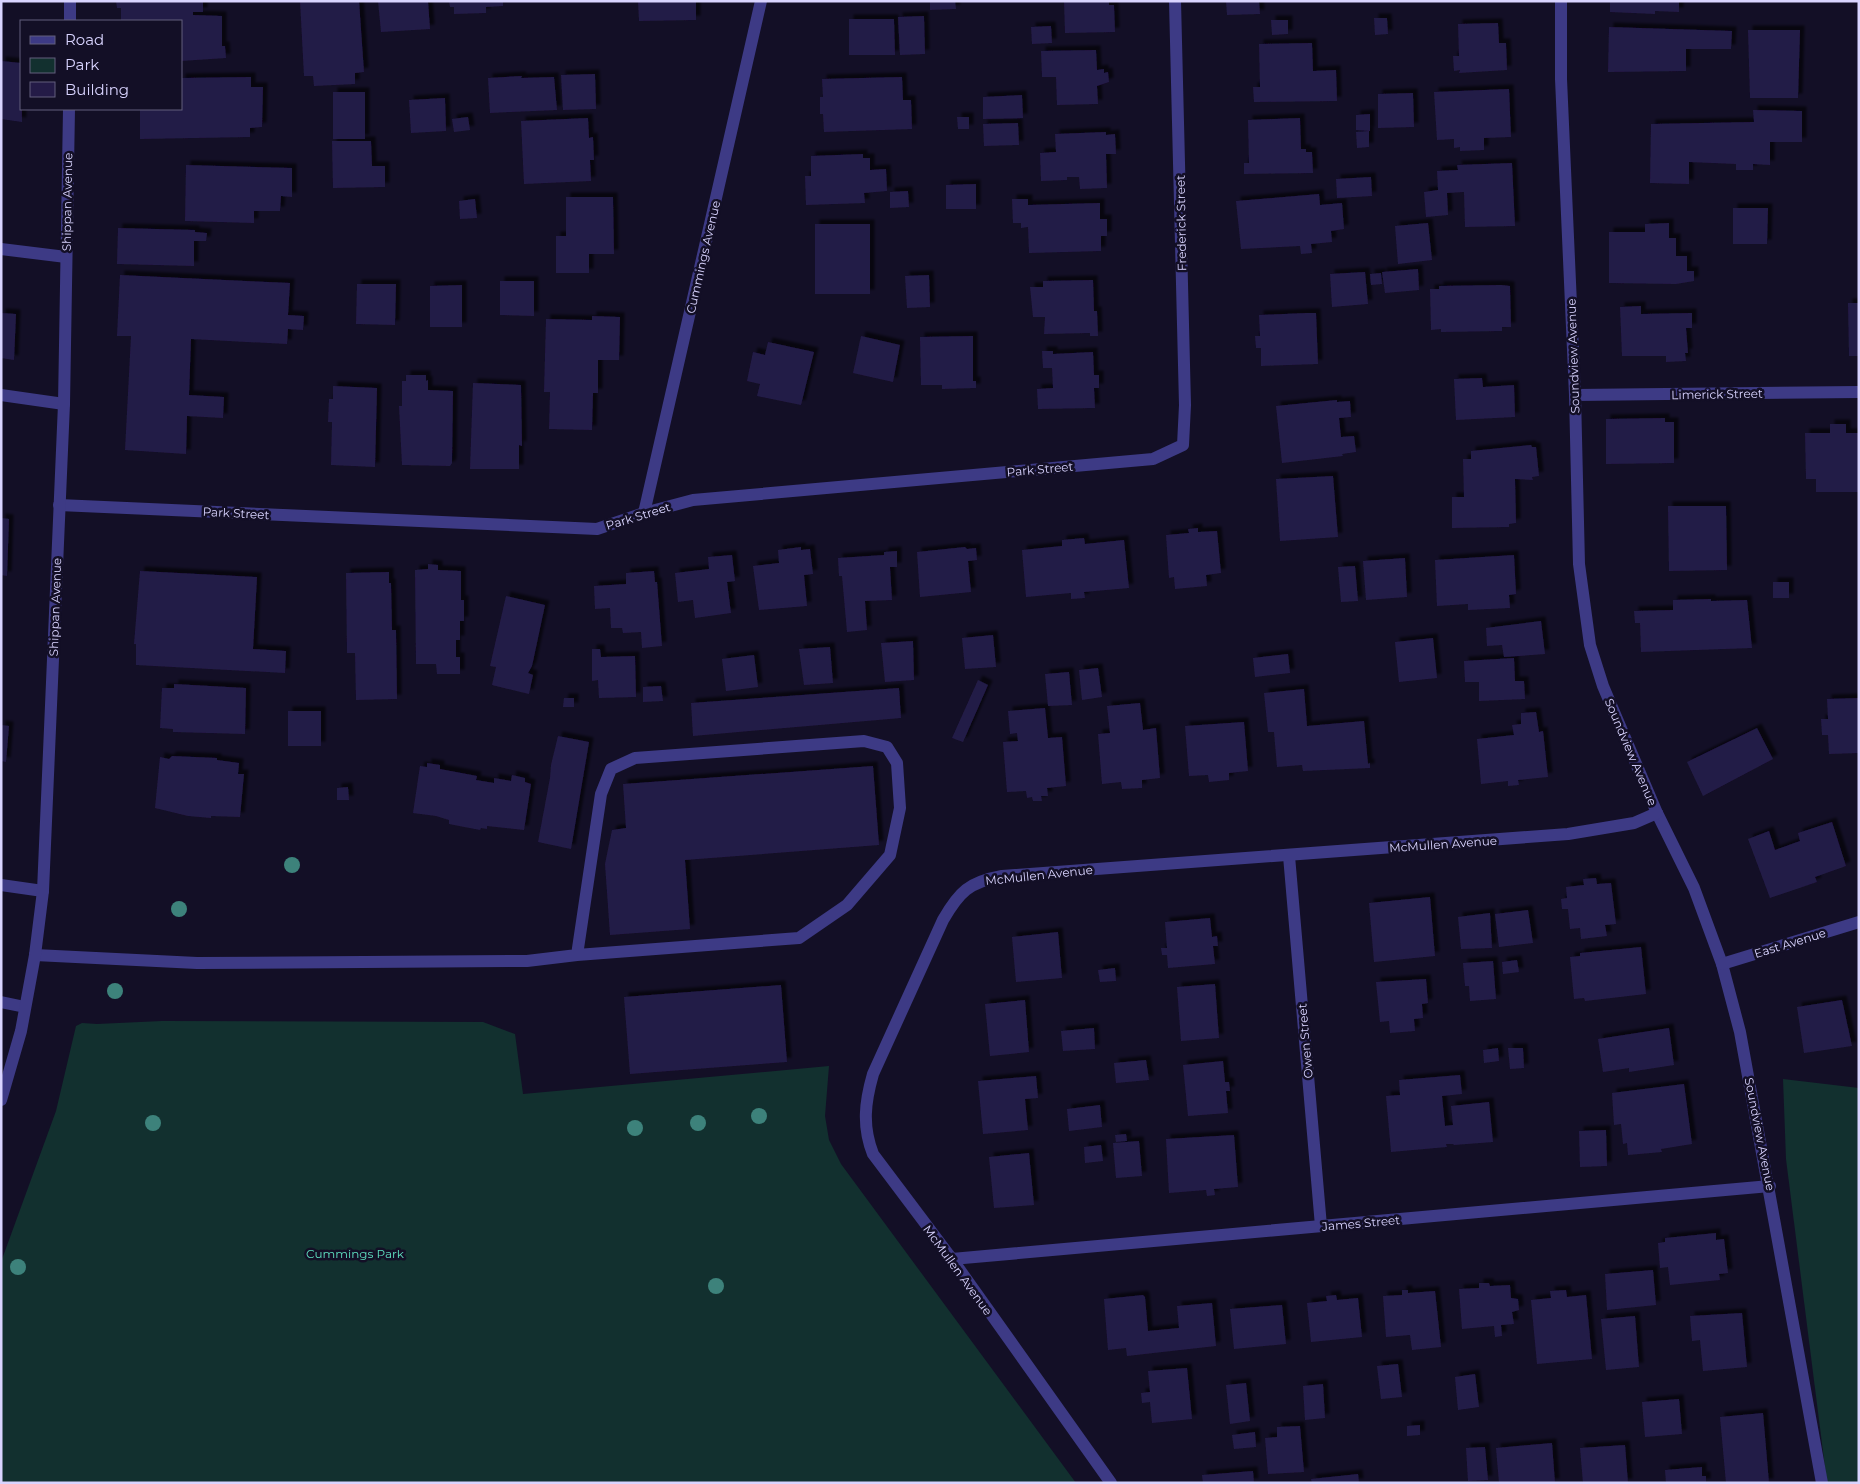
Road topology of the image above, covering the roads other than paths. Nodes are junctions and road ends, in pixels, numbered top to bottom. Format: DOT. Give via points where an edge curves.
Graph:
graph roads {
  1 [pos="70,1"];
  2 [pos="761,1"];
  3 [pos="1175,1"];
  4 [pos="1560,1"];
  5 [pos="70,20"];
  6 [pos="68,110"];
  7 [pos="1,249"];
  8 [pos="66,257"];
  9 [pos="1859,392"];
  10 [pos="1,395"];
  11 [pos="1574,395"];
  12 [pos="64,404"];
  13 [pos="1183,445"];
  14 [pos="59,504"];
  15 [pos="644,513"];
  16 [pos="1657,814"];
  17 [pos="1289,856"];
  18 [pos="1,885"];
  19 [pos="43,891"];
  20 [pos="1859,922"];
  21 [pos="35,955"];
  22 [pos="577,955"];
  23 [pos="1722,964"];
  24 [pos="1,1002"];
  25 [pos="26,1007"];
  26 [pos="1,1100"];
  27 [pos="1770,1186"];
  28 [pos="1320,1226"];
  29 [pos="952,1259"];
  30 [pos="1111,1483"];
  31 [pos="1822,1483"];
  1 -- 5 [label="street"];
  2 -- 15 [label="street, Cummings Avenue"];
  3 -- 13 [label="street, Frederick Street" via="1185,404"];
  4 -- 11 [label="street, Soundview Avenue"];
  6 -- 8 [label="street, Shippan Avenue"];
  7 -- 8 [label="street"];
  8 -- 12 [label="street, Shippan Avenue"];
  9 -- 11 [label="street, Limerick Street"];
  10 -- 12 [label="street"];
  11 -- 16 [label="street, Soundview Avenue" via="1579,564 1590,645 1603,686"];
  12 -- 14 [label="street, Shippan Avenue"];
  13 -- 15 [label="street, Park Street" via="1153,459 693,500"];
  14 -- 15 [label="street, Park Street" via="597,529"];
  14 -- 19 [label="street, Shippan Avenue"];
  16 -- 17 [label="street, McMullen Avenue" via="1627,825 1568,834"];
  16 -- 23 [label="street, Soundview Avenue" via="1694,888"];
  17 -- 28 [label="street, Owen Street"];
  17 -- 29 [label="street, McMullen Avenue" via="1002,876 981,880 966,888 954,902 873,1074 865,1117 873,1154"];
  18 -- 19 [label="street"];
  19 -- 21 [label="street, Shippan Avenue"];
  20 -- 23 [label="street, East Avenue"];
  21 -- 22 [label="street" via="196,963 527,961"];
  21 -- 25 [label="street, Shippan Avenue"];
  22 -- 22 [label="street" via="799,938 847,905 890,855 900,808 897,763 886,747 864,741 635,758 611,769 601,794"];
  23 -- 27 [label="street, Soundview Avenue" via="1740,1032"];
  24 -- 25 [label="street"];
  25 -- 26 [label="street, Shippan Avenue"];
  27 -- 28 [label="street, James Street"];
  27 -- 31 [label="street, Soundview Avenue"];
  28 -- 29 [label="street, James Street"];
  29 -- 30 [label="street, McMullen Avenue"];
}
